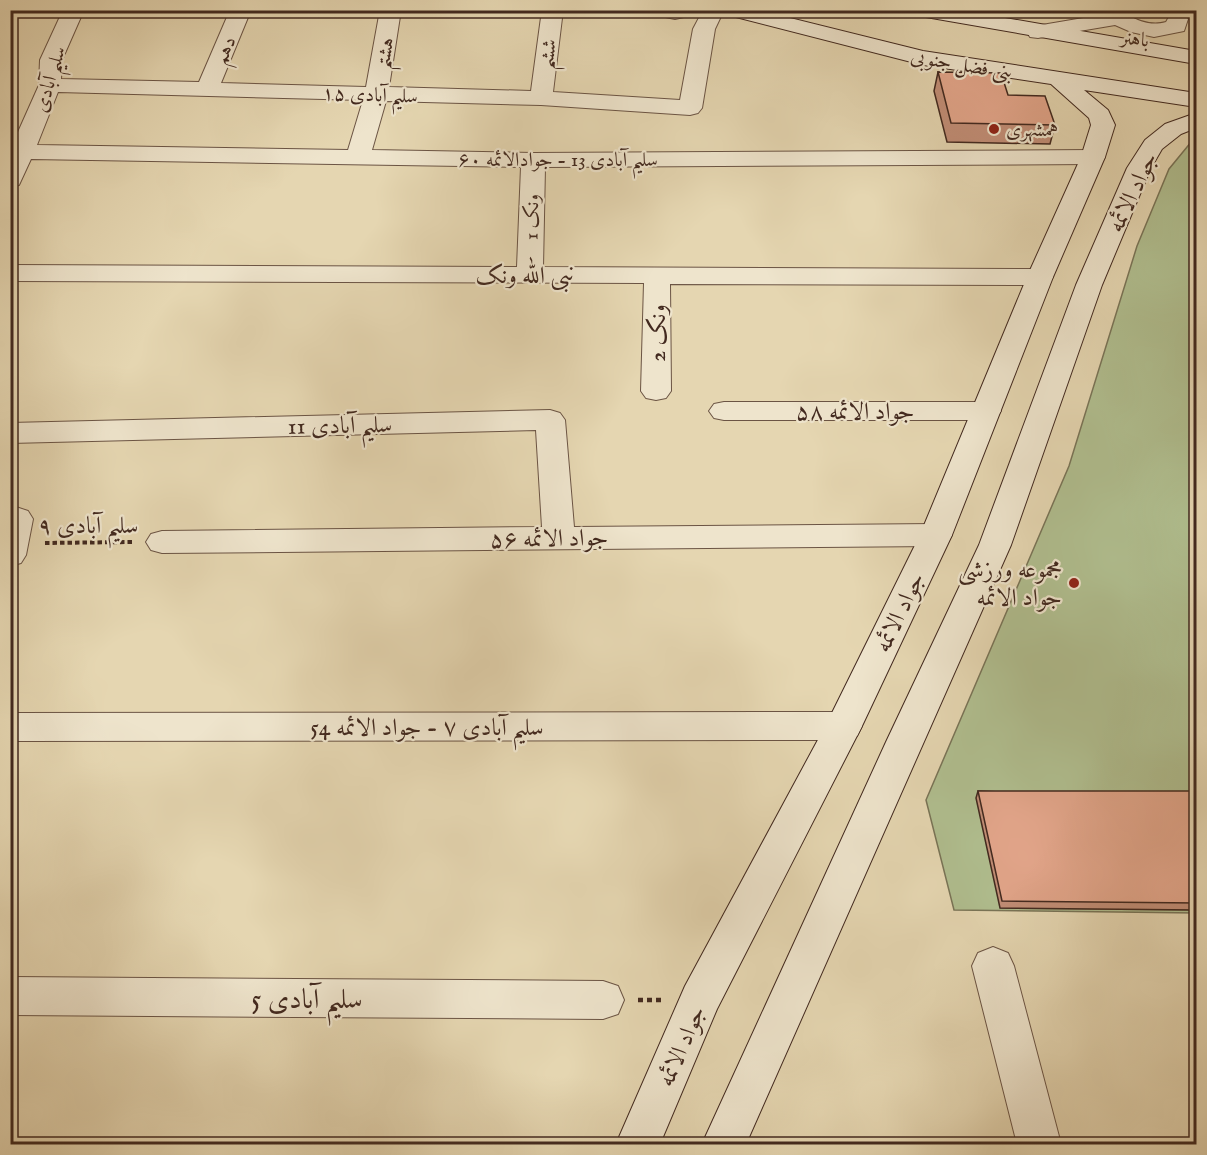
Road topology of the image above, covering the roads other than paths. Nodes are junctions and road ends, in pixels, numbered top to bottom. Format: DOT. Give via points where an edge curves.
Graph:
graph roads {
  1 [pos="75,10"];
  2 [pos="241,10"];
  3 [pos="392,10"];
  4 [pos="553,10"];
  5 [pos="658,10"];
  6 [pos="690,10"];
  7 [pos="714,10"];
  8 [pos="731,10"];
  9 [pos="920,10"];
  10 [pos="1118,14"];
  11 [pos="1173,15"];
  12 [pos="1197,30"];
  13 [pos="1038,32"];
  14 [pos="1073,38"];
  15 [pos="1197,46"];
  16 [pos="1197,58"];
  17 [pos="1058,80"];
  18 [pos="50,85"];
  19 [pos="207,90"];
  20 [pos="376,95"];
  21 [pos="541,98"];
  22 [pos="1197,100"];
  23 [pos="1100,115"];
  24 [pos="1185,124"];
  25 [pos="24,152"];
  26 [pos="358,157"];
  27 [pos="1093,157"];
  28 [pos="533,160"];
  29 [pos="10,180"];
  30 [pos="10,273"];
  31 [pos="530,275"];
  32 [pos="657,276"];
  33 [pos="1040,277"];
  34 [pos="656,391"];
  35 [pos="724,411"];
  36 [pos="986,411"];
  37 [pos="10,433"];
  38 [pos="936,535"];
  39 [pos="559,538"];
  40 [pos="162,542"];
  41 [pos="844,726"];
  42 [pos="10,727"];
  43 [pos="993,966"];
  44 [pos="10,996"];
  45 [pos="603,1000"];
  46 [pos="638,1144"];
  47 [pos="724,1144"];
  48 [pos="1039,1144"];
  1 -- 18 [label="street, سلیم آبادی" via="51,60"];
  2 -- 19 [label="street, دهم"];
  3 -- 20 [label="street, هشتم"];
  4 -- 21 [label="street, ششم"];
  5 -- 6 [label="street"];
  7 -- 21 [label="street, سلیم آبادی ۱۵" via="704,29 690,108"];
  8 -- 17 [label="street, بنی فضل جنوبی" via="923,58"];
  9 -- 13 [label="street, بنی فضل جنوبی"];
  10 -- 11 [label="street" via="1134,26 1158,30 1176,26"];
  10 -- 13 [label="street"];
  11 -- 12 [label="street"];
  13 -- 14 [label="street, بنی فضل جنوبی"];
  14 -- 15 [label="street, باهنر" via="1112,35"];
  14 -- 16 [label="street, بنی فضل جنوبی"];
  17 -- 22 [label="street, بنی فضل جنوبی"];
  17 -- 23 [label="street"];
  18 -- 19 [label="street, سلیم آبادی ۱۵"];
  18 -- 25 [label="street, سلیم آبادی"];
  19 -- 20 [label="street, سلیم آبادی ۱۵"];
  20 -- 21 [label="street, سلیم آبادی ۱۵"];
  20 -- 26 [label="street, هشتم"];
  23 -- 24 [label="street" via="1143,112"];
  23 -- 27 [label="street, جواد الائمه" via="1103,125"];
  24 -- 47 [label="street, جواد الائمه" via="1153,145 1139,168 1089,285 995,546"];
  25 -- 26 [label="street, سلیم آبادی 13 - جوادالائمه ۶۰"];
  25 -- 29 [label="street, سلیم آبادی"];
  26 -- 28 [label="street, سلیم آبادی 13 - جوادالائمه ۶۰"];
  27 -- 28 [label="street, سلیم آبادی 13 - جوادالائمه ۶۰"];
  27 -- 33 [label="street, جواد الائمه"];
  28 -- 31 [label="street, ونک 1"];
  30 -- 31 [label="street, نبی الله ونک"];
  31 -- 32 [label="street, نبی الله ونک"];
  32 -- 33 [label="street, نبی الله ونک"];
  32 -- 34 [label="street, ونک 2"];
  33 -- 36 [label="street, جواد الائمه"];
  35 -- 36 [label="street, جواد الائمه ۵۸"];
  36 -- 38 [label="street, جواد الائمه"];
  37 -- 39 [label="street, سلیم آبادی 11" via="550,420"];
  38 -- 39 [label="street, جواد الائمه ۵۶"];
  38 -- 41 [label="street, جواد الائمه"];
  39 -- 40 [label="street, جواد الائمه ۵۶"];
  41 -- 42 [label="street, سلیم آبادی ۷ - جواد الائمه 54"];
  41 -- 46 [label="street, جواد الائمه" via="700,1000"];
  43 -- 48 [label="street"];
  44 -- 45 [label="street, سلیم آبادی 5"];
}
